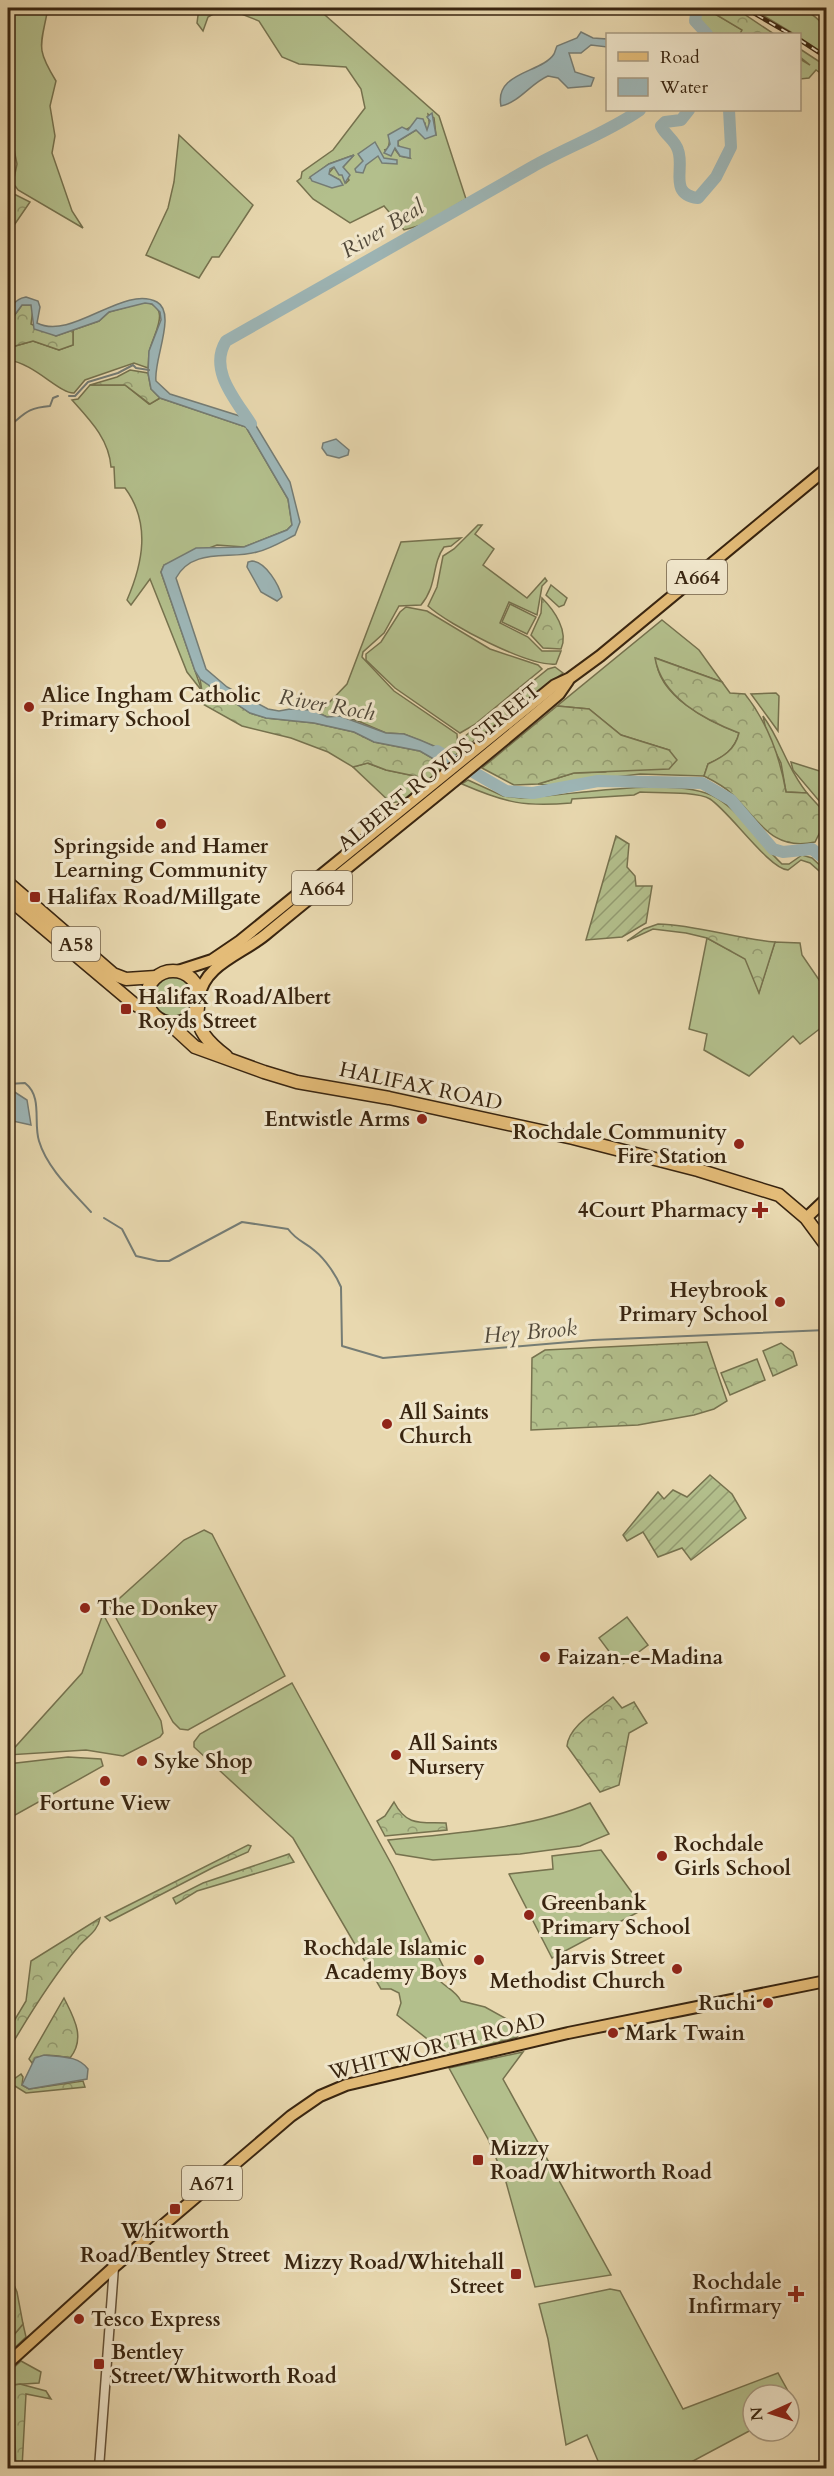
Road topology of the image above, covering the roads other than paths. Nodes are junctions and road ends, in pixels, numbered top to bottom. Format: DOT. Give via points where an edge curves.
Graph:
graph roads {
  1 [pos="826,469"];
  2 [pos="570,678"];
  3 [pos="8,883"];
  4 [pos="8,898"];
  5 [pos="178,971"];
  6 [pos="156,977"];
  7 [pos="198,1002"];
  8 [pos="150,1012"];
  9 [pos="170,1024"];
  10 [pos="231,1061"];
  11 [pos="826,1199"];
  12 [pos="806,1218"];
  13 [pos="826,1245"];
  14 [pos="826,1981"];
  15 [pos="114,2267"];
  16 [pos="8,2363"];
  17 [pos="99,2469"];
  1 -- 2 [label="main road, ALBERT ROYDS STREET / A664"];
  2 -- 5 [label="main road, ALBERT ROYDS STREET / A664" via="555,685 234,946 212,960"];
  2 -- 7 [label="main road, ALBERT ROYDS STREET / A664" via="559,693 455,782 252,945 208,974"];
  3 -- 6 [label="highway, A58" via="112,974 126,979"];
  4 -- 8 [label="highway, A58" via="134,1004"];
  5 -- 6 [label="highway, A58"];
  5 -- 7 [label="highway, A58" via="194,981"];
  6 -- 8 [label="highway" via="147,991"];
  7 -- 9 [label="highway" via="188,1019"];
  7 -- 10 [label="highway, HALIFAX ROAD / A58" via="204,1036"];
  8 -- 9 [label="highway, A58"];
  9 -- 10 [label="highway, HALIFAX ROAD / A58" via="195,1047"];
  10 -- 12 [label="highway, HALIFAX ROAD / A58" via="297,1082 439,1108 698,1170 779,1196"];
  11 -- 12 [label="main road"];
  12 -- 13 [label="highway, A58"];
  14 -- 15 [label="main road, WHITWORTH ROAD / A671" via="568,2033 346,2085 320,2096 291,2116"];
  15 -- 16 [label="main road, WHITWORTH ROAD / A671"];
  15 -- 17 [label="street"];
}
